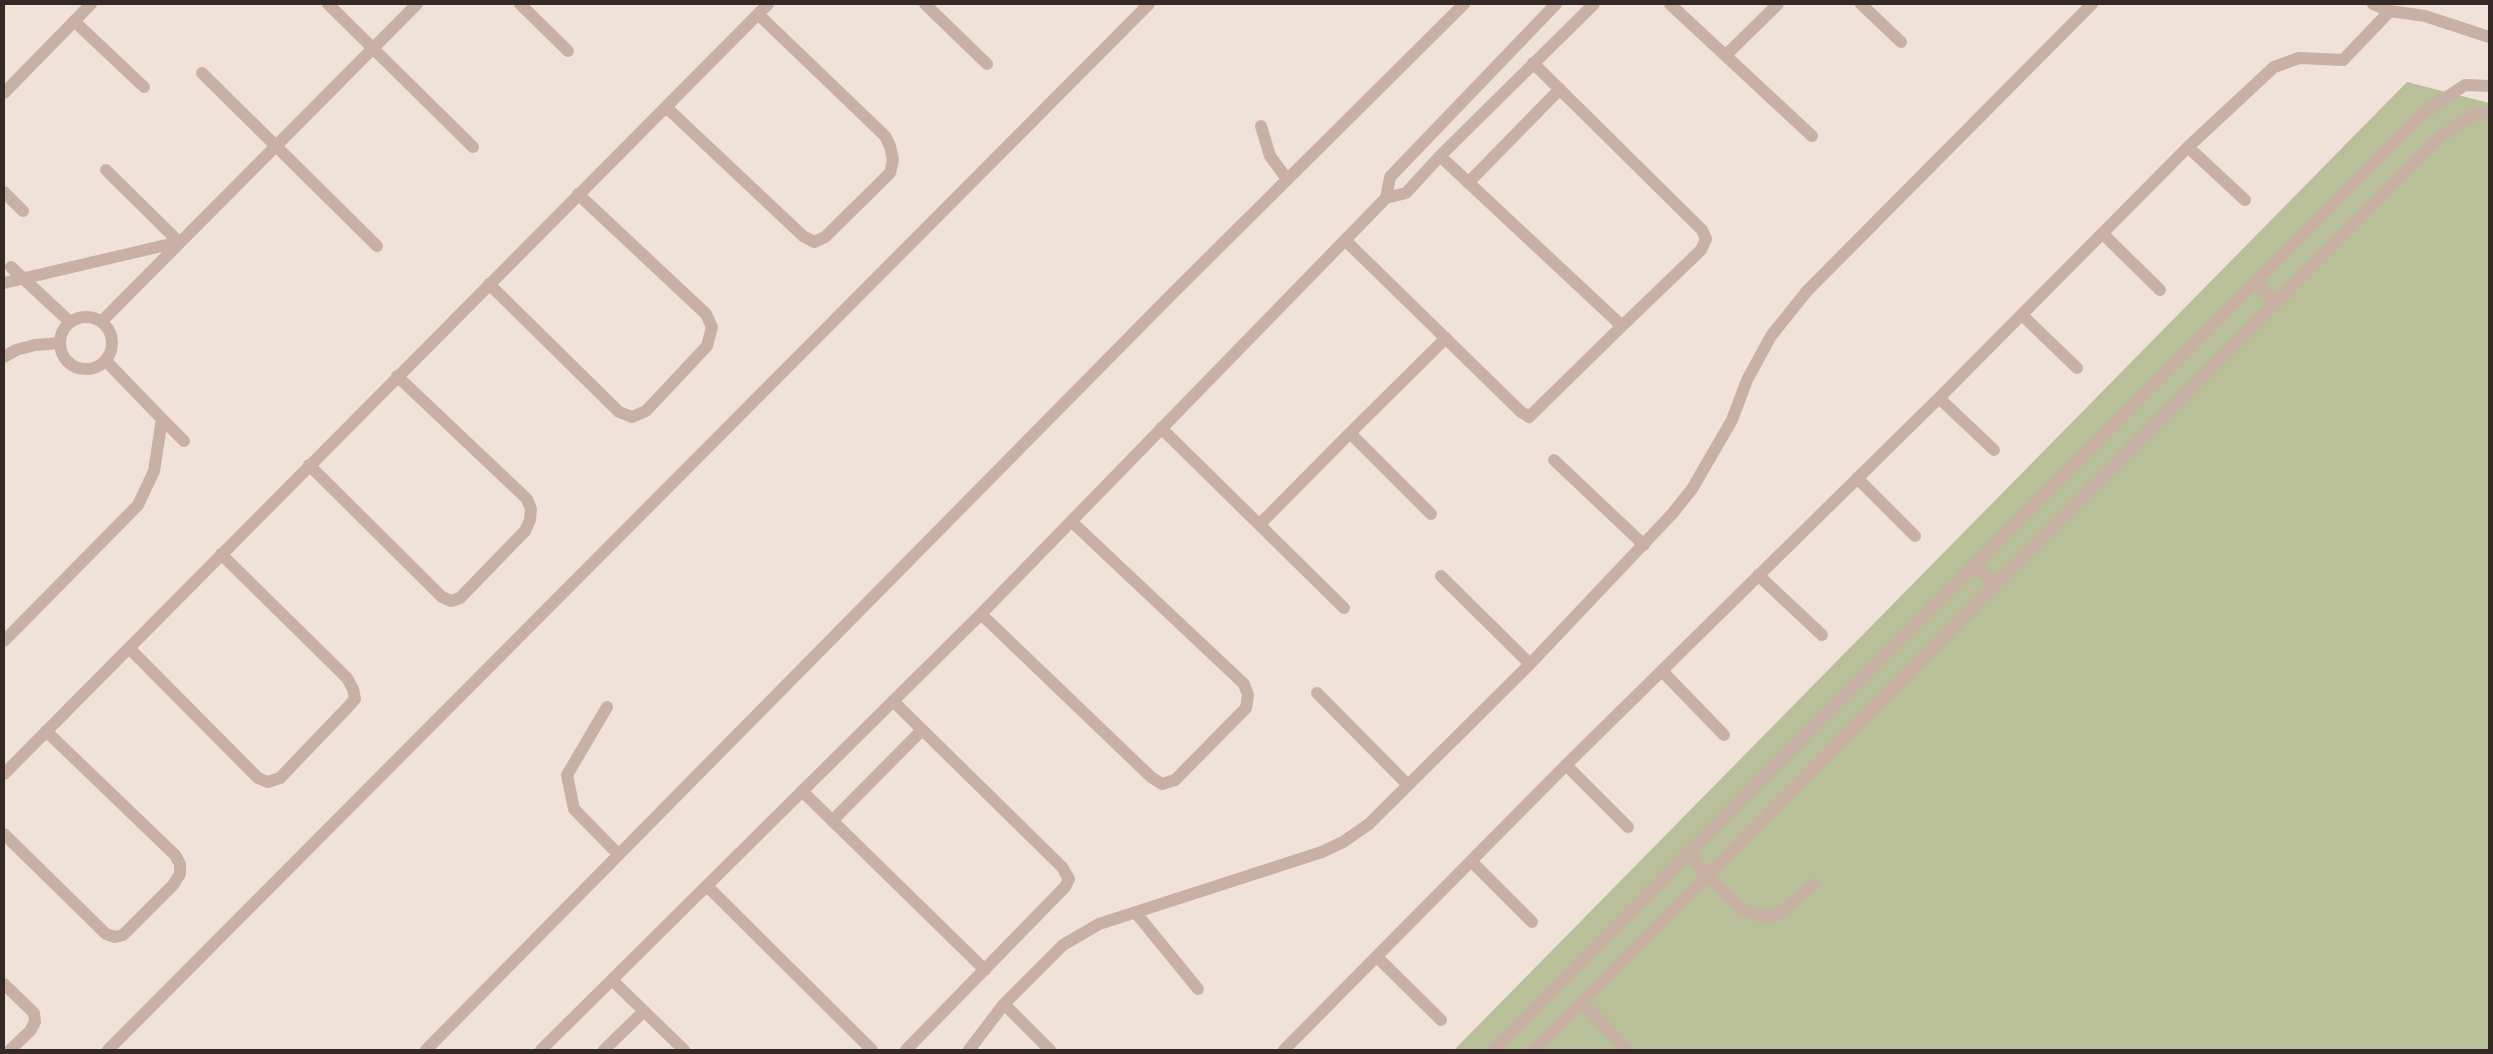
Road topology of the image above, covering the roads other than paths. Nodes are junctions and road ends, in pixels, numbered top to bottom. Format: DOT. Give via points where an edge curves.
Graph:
graph roads {
  1 [pos="91,4"];
  2 [pos="328,4"];
  3 [pos="417,4"];
  4 [pos="520,4"];
  5 [pos="768,4"];
  6 [pos="925,4"];
  7 [pos="1149,4"];
  8 [pos="1464,4"];
  9 [pos="1556,4"];
  10 [pos="1594,4"];
  11 [pos="1670,4"];
  12 [pos="1778,4"];
  13 [pos="1861,4"];
  14 [pos="2092,4"];
  15 [pos="2373,4"];
  16 [pos="2390,11"];
  17 [pos="758,14"];
  18 [pos="74,21"];
  19 [pos="2489,37"];
  20 [pos="1901,42"];
  21 [pos="373,48"];
  22 [pos="568,51"];
  23 [pos="1726,54"];
  24 [pos="1533,63"];
  25 [pos="987,64"];
  26 [pos="202,74"];
  27 [pos="2489,86"];
  28 [pos="144,87"];
  29 [pos="1560,89"];
  30 [pos="4,93"];
  31 [pos="666,107"];
  32 [pos="2489,114"];
  33 [pos="1260,126"];
  34 [pos="1812,136"];
  35 [pos="275,146"];
  36 [pos="473,147"];
  37 [pos="2188,147"];
  38 [pos="1440,156"];
  39 [pos="106,170"];
  40 [pos="1287,179"];
  41 [pos="1468,183"];
  42 [pos="4,192"];
  43 [pos="578,194"];
  44 [pos="1386,198"];
  45 [pos="2245,200"];
  46 [pos="23,211"];
  47 [pos="2103,234"];
  48 [pos="1345,240"];
  49 [pos="179,242"];
  50 [pos="376,246"];
  51 [pos="11,267"];
  52 [pos="4,283"];
  53 [pos="2256,283"];
  54 [pos="489,284"];
  55 [pos="2160,290"];
  56 [pos="2276,303"];
  57 [pos="2022,315"];
  58 [pos="70,322"];
  59 [pos="101,322"];
  60 [pos="1622,326"];
  61 [pos="1446,338"];
  62 [pos="60,344"];
  63 [pos="4,357"];
  64 [pos="106,361"];
  65 [pos="2077,368"];
  66 [pos="397,376"];
  67 [pos="1939,398"];
  68 [pos="162,419"];
  69 [pos="1161,428"];
  70 [pos="1350,433"];
  71 [pos="184,441"];
  72 [pos="1994,450"];
  73 [pos="1554,460"];
  74 [pos="309,465"];
  75 [pos="1857,478"];
  76 [pos="1431,514"];
  77 [pos="1072,522"];
  78 [pos="1260,524"];
  79 [pos="1915,536"];
  80 [pos="1644,545"];
  81 [pos="221,554"];
  82 [pos="1975,564"];
  83 [pos="1758,575"];
  84 [pos="1441,576"];
  85 [pos="1995,584"];
  86 [pos="1344,608"];
  87 [pos="980,614"];
  88 [pos="1822,635"];
  89 [pos="4,640"];
  90 [pos="129,648"];
  91 [pos="1530,664"];
  92 [pos="1662,671"];
  93 [pos="1317,693"];
  94 [pos="893,702"];
  95 [pos="607,707"];
  96 [pos="922,730"];
  97 [pos="46,731"];
  98 [pos="1724,735"];
  99 [pos="1566,765"];
  100 [pos="4,774"];
  101 [pos="1408,785"];
  102 [pos="802,791"];
  103 [pos="832,821"];
  104 [pos="1628,827"];
  105 [pos="4,834"];
  106 [pos="1689,853"];
  107 [pos="618,854"];
  108 [pos="1471,861"];
  109 [pos="1707,876"];
  110 [pos="1813,885"];
  111 [pos="707,886"];
  112 [pos="1136,912"];
  113 [pos="1532,922"];
  114 [pos="1377,957"];
  115 [pos="985,970"];
  116 [pos="612,980"];
  117 [pos="4,984"];
  118 [pos="1198,989"];
  119 [pos="1582,1002"];
  120 [pos="1004,1004"];
  121 [pos="644,1011"];
  122 [pos="1441,1020"];
  123 [pos="10,1050"];
  124 [pos="108,1050"];
  125 [pos="426,1050"];
  126 [pos="541,1050"];
  127 [pos="604,1050"];
  128 [pos="684,1050"];
  129 [pos="872,1050"];
  130 [pos="906,1050"];
  131 [pos="969,1050"];
  132 [pos="1050,1050"];
  133 [pos="1284,1050"];
  134 [pos="1493,1050"];
  135 [pos="1534,1050"];
  136 [pos="1628,1050"];
  1 -- 18 [label="street"];
  2 -- 21 [label="street"];
  3 -- 21 [label="street"];
  4 -- 22 [label="street"];
  5 -- 17 [label="street"];
  6 -- 25 [label="street"];
  7 -- 124 [label="street"];
  8 -- 40 [label="street"];
  9 -- 44 [label="street" via="1390,177"];
  10 -- 24 [label="street"];
  11 -- 23 [label="street"];
  12 -- 23 [label="street"];
  13 -- 20 [label="street"];
  14 -- 80 [label="street" via="1807,291 1771,336 1747,380 1732,420 1692,489"];
  15 -- 16 [label="street"];
  16 -- 19 [label="street" via="2425,16"];
  16 -- 37 [label="street" via="2343,60 2299,58 2274,67"];
  17 -- 31 [label="street"];
  17 -- 31 [label="street" via="885,136 893,160 890,173 825,237 814,242 803,236"];
  18 -- 28 [label="street"];
  18 -- 30 [label="street"];
  21 -- 35 [label="street"];
  21 -- 36 [label="street"];
  23 -- 34 [label="street"];
  24 -- 29 [label="street"];
  24 -- 38 [label="street"];
  26 -- 35 [label="street"];
  27 -- 53 [label="street" via="2466,85 2423,114"];
  29 -- 41 [label="street"];
  29 -- 60 [label="street" via="1702,230 1706,239 1701,250"];
  31 -- 43 [label="street"];
  32 -- 56 [label="street" via="2474,114 2441,136"];
  33 -- 40 [label="street" via="1270,156"];
  35 -- 49 [label="street"];
  35 -- 50 [label="street"];
  37 -- 45 [label="street"];
  37 -- 47 [label="street"];
  38 -- 41 [label="street"];
  38 -- 44 [label="street" via="1406,193"];
  39 -- 49 [label="street"];
  40 -- 107 [label="street"];
  41 -- 60 [label="street"];
  42 -- 46 [label="street"];
  43 -- 54 [label="street"];
  43 -- 54 [label="street" via="706,314 712,326 707,346 646,411 632,417 619,412"];
  44 -- 48 [label="street"];
  47 -- 55 [label="street"];
  47 -- 57 [label="street"];
  48 -- 61 [label="street"];
  48 -- 69 [label="street"];
  49 -- 52 [label="street"];
  49 -- 59 [label="street"];
  51 -- 58 [label="street"];
  53 -- 56 [label="street"];
  53 -- 82 [label="street"];
  54 -- 66 [label="street"];
  56 -- 85 [label="street"];
  57 -- 65 [label="street"];
  57 -- 67 [label="street"];
  58 -- 59 [label="street" via="85,316"];
  58 -- 62 [label="street" via="62,332"];
  59 -- 64 [label="street" via="108,328 113,345"];
  60 -- 61 [label="street" via="1529,417"];
  61 -- 70 [label="street"];
  62 -- 63 [label="street" via="36,345"];
  62 -- 64 [label="street" via="66,360 81,369 99,366"];
  64 -- 68 [label="street"];
  66 -- 74 [label="street"];
  66 -- 74 [label="street" via="527,499 531,509 525,530 460,598 451,601 442,597"];
  67 -- 72 [label="street"];
  67 -- 75 [label="street"];
  68 -- 71 [label="street"];
  68 -- 89 [label="street" via="154,471 138,505"];
  69 -- 77 [label="street"];
  69 -- 78 [label="street"];
  70 -- 76 [label="street"];
  70 -- 78 [label="street"];
  73 -- 80 [label="street"];
  74 -- 81 [label="street"];
  75 -- 79 [label="street"];
  75 -- 83 [label="street"];
  77 -- 87 [label="street"];
  77 -- 87 [label="street" via="1244,684 1248,696 1246,708 1175,780 1162,784 1151,777"];
  78 -- 86 [label="street"];
  80 -- 91 [label="street"];
  81 -- 90 [label="street"];
  81 -- 90 [label="street" via="347,678 353,689 355,699 280,778 268,782 258,778"];
  82 -- 85 [label="street"];
  82 -- 106 [label="street"];
  83 -- 88 [label="street"];
  83 -- 92 [label="street"];
  84 -- 91 [label="street"];
  85 -- 109 [label="street"];
  87 -- 94 [label="street"];
  90 -- 97 [label="street"];
  91 -- 101 [label="street"];
  92 -- 98 [label="street"];
  92 -- 99 [label="street"];
  93 -- 101 [label="street"];
  94 -- 96 [label="street"];
  94 -- 102 [label="street"];
  95 -- 107 [label="street" via="567,775 574,809"];
  96 -- 103 [label="street"];
  96 -- 115 [label="street" via="1062,867 1068,879 1065,887"];
  97 -- 100 [label="street"];
  97 -- 105 [label="street" via="175,855 180,864 180,874 123,935 115,937 106,934"];
  99 -- 104 [label="street"];
  99 -- 108 [label="street"];
  101 -- 112 [label="street" via="1369,824 1322,852"];
  102 -- 103 [label="street"];
  102 -- 111 [label="street"];
  103 -- 115 [label="street"];
  106 -- 109 [label="street"];
  106 -- 134 [label="street"];
  107 -- 125 [label="street"];
  108 -- 113 [label="street"];
  108 -- 114 [label="street"];
  109 -- 110 [label="street" via="1743,910 1760,916 1777,915"];
  109 -- 119 [label="street"];
  111 -- 116 [label="street"];
  111 -- 129 [label="street"];
  112 -- 118 [label="street"];
  112 -- 120 [label="street" via="1099,924 1063,945"];
  114 -- 122 [label="street"];
  114 -- 133 [label="street"];
  115 -- 130 [label="street"];
  116 -- 121 [label="street"];
  116 -- 126 [label="street"];
  117 -- 123 [label="street" via="34,1014 35,1022"];
  119 -- 135 [label="street"];
  119 -- 136 [label="street"];
  120 -- 131 [label="street"];
  120 -- 132 [label="street"];
  121 -- 127 [label="street"];
  121 -- 128 [label="street"];
}
